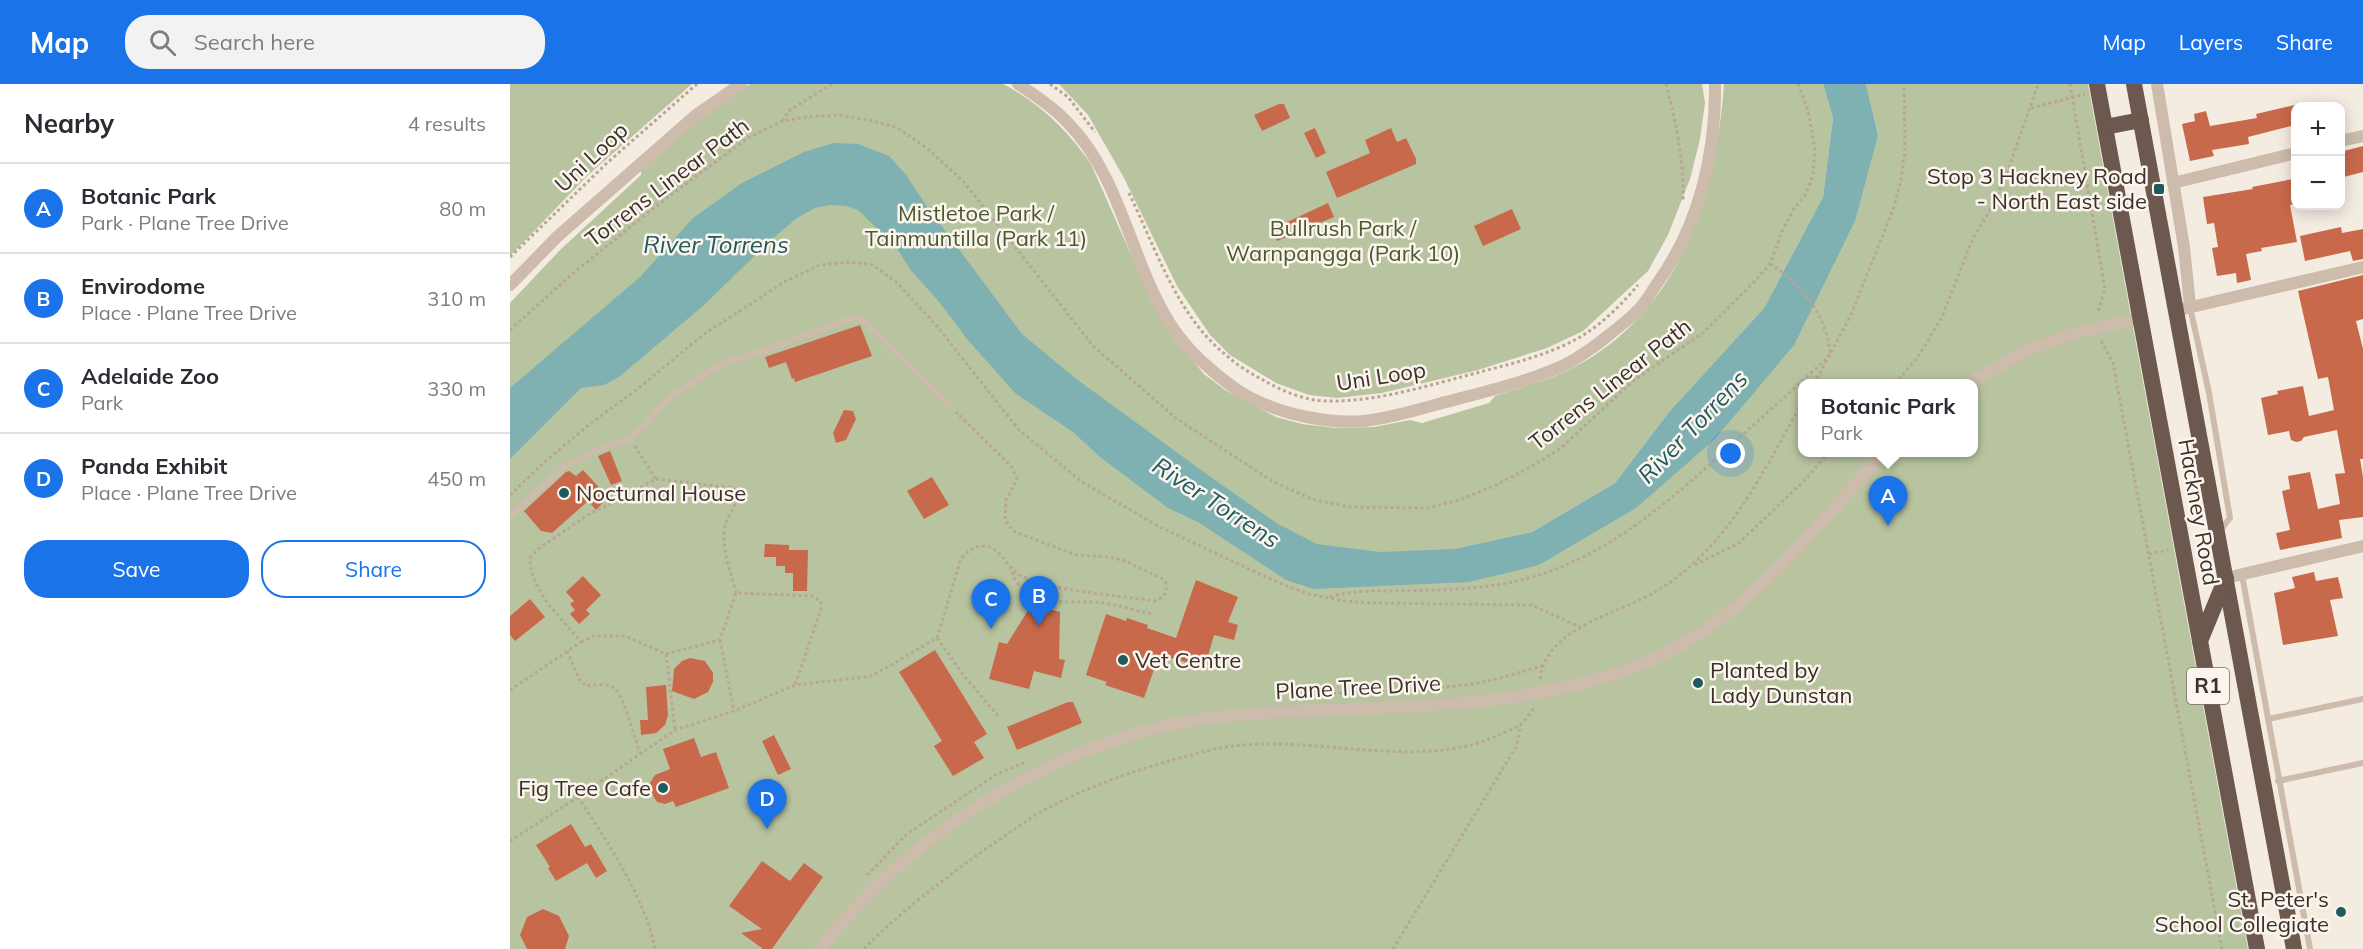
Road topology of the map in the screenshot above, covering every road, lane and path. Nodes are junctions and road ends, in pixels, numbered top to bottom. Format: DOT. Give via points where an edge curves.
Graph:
graph roads {
  1 [pos="697,84"];
  2 [pos="741,84"];
  3 [pos="832,84"];
  4 [pos="1017,84"];
  5 [pos="1050,84"];
  6 [pos="1666,84"];
  7 [pos="1715,84"];
  8 [pos="1798,84"];
  9 [pos="1904,84"];
  10 [pos="2038,84"];
  11 [pos="2070,84"];
  12 [pos="2134,84"];
  13 [pos="2157,84"];
  14 [pos="2092,89"];
  15 [pos="2072,97"];
  16 [pos="2030,108"];
  17 [pos="2141,120"];
  18 [pos="782,121"];
  19 [pos="2105,127"];
  20 [pos="1098,136"];
  21 [pos="2363,136"];
  22 [pos="2345,140"];
  23 [pos="2291,154"];
  24 [pos="2173,183"];
  25 [pos="1128,191"];
  26 [pos="1683,202"];
  27 [pos="510,256"];
  28 [pos="1770,264"];
  29 [pos="2363,267"];
  30 [pos="1644,278"];
  31 [pos="510,285"];
  32 [pos="2184,309"];
  33 [pos="2141,318"];
  34 [pos="2096,328"];
  35 [pos="510,330"];
  36 [pos="1831,354"];
  37 [pos="1804,379"];
  38 [pos="1817,379"];
  39 [pos="1900,379"];
  40 [pos="1977,379"];
  41 [pos="1798,384"];
  42 [pos="949,405"];
  43 [pos="1798,412"];
  44 [pos="630,438"];
  45 [pos="1825,457"];
  46 [pos="1881,457"];
  47 [pos="656,478"];
  48 [pos="510,495"];
  49 [pos="510,516"];
  50 [pos="2363,546"];
  51 [pos="2173,549"];
  52 [pos="2149,554"];
  53 [pos="1009,565"];
  54 [pos="1693,566"];
  55 [pos="2234,577"];
  56 [pos="736,593"];
  57 [pos="1329,598"];
  58 [pos="1152,614"];
  59 [pos="1580,627"];
  60 [pos="937,638"];
  61 [pos="720,640"];
  62 [pos="2200,641"];
  63 [pos="581,642"];
  64 [pos="567,651"];
  65 [pos="666,654"];
  66 [pos="1542,666"];
  67 [pos="795,685"];
  68 [pos="510,690"];
  69 [pos="1540,694"];
  70 [pos="1295,697"];
  71 [pos="2363,699"];
  72 [pos="734,711"];
  73 [pos="999,717"];
  74 [pos="2268,719"];
  75 [pos="1521,725"];
  76 [pos="675,730"];
  77 [pos="640,753"];
  78 [pos="1030,760"];
  79 [pos="2363,763"];
  80 [pos="2278,781"];
  81 [pos="579,797"];
  82 [pos="510,841"];
  83 [pos="860,883"];
  84 [pos="655,949"];
  85 [pos="819,949"];
  86 [pos="864,949"];
  87 [pos="1393,949"];
  88 [pos="2222,949"];
  89 [pos="2259,949"];
  90 [pos="2294,949"];
  91 [pos="2310,949"];
  1 -- 27 [label="path, Uni Loop"];
  2 -- 31 [label="street" via="696,115 558,236"];
  3 -- 18 [label="path" via="790,110"];
  4 -- 7 [label="street" via="1069,123 1084,143 1108,184 1168,321 1206,366 1262,403 1302,415 1354,421 1451,401 1561,367 1591,349 1639,310 1671,265 1689,229 1710,152"];
  5 -- 20 [label="path" via="1068,97"];
  6 -- 26 [label="path" via="1682,165"];
  8 -- 28 [label="path, Torrens Linear Path" via="1808,110 1815,149 1814,175 1783,229"];
  9 -- 36 [label="path" via="1905,149 1894,207 1863,287"];
  10 -- 16 [label="path"];
  11 -- 15 [label="path"];
  12 -- 17 [label="highway, Hackney Road / R1"];
  13 -- 24 [label="street, Hackney Road"];
  14 -- 15 [label="path"];
  14 -- 19 [label="highway, Hackney Road / R1"];
  15 -- 16 [label="path"];
  15 -- 34 [label="path" via="2105,289 2097,308"];
  16 -- 39 [label="path" via="2010,165 1973,238 1942,317"];
  17 -- 19 [label="highway"];
  17 -- 32 [label="highway, Hackney Road / R1"];
  18 -- 28 [label="path, Torrens Linear Path" via="839,115 898,128 964,182 1093,346 1176,419 1272,481 1311,499 1350,507 1428,508 1462,499 1529,468 1561,448 1634,380 1702,333"];
  18 -- 35 [label="path, Torrens Linear Path" via="748,138 660,203 571,274"];
  19 -- 33 [label="highway, Hackney Road / R1"];
  21 -- 22 [label="street"];
  23 -- 24 [label="street"];
  24 -- 32 [label="street, Hackney Road" via="2186,267"];
  25 -- 30 [label="path, Uni Loop" via="1179,296 1206,336 1248,371 1276,388 1309,399 1332,401 1413,390 1550,351 1585,334"];
  28 -- 36 [label="path" via="1810,299 1826,332"];
  29 -- 32 [label="street"];
  32 -- 55 [label="highway, Hackney Road / R1" via="2218,532"];
  33 -- 34 [label="street"];
  33 -- 62 [label="highway, Hackney Road / R1"];
  34 -- 40 [label="street" via="2028,350"];
  34 -- 52 [label="path" via="2113,363"];
  36 -- 37 [label="path"];
  36 -- 38 [label="path"];
  41 -- 57 [label="path" via="1663,506 1612,543 1547,573 1510,583 1467,588 1354,592"];
  42 -- 44 [label="lane" via="855,317 721,364 670,397"];
  42 -- 53 [label="path" via="1011,466 1017,479 1006,500 1005,519 1013,531 1076,555 1125,561 1165,580 1167,590 1164,597 1155,601 1057,588 1019,575"];
  43 -- 54 [label="path" via="1747,500"];
  44 -- 47 [label="path"];
  44 -- 49 [label="lane" via="563,468"];
  45 -- 54 [label="path" via="1739,543"];
  46 -- 69 [label="street, Plane Tree Drive" via="1794,555 1738,607 1683,645 1630,669"];
  47 -- 56 [label="path" via="738,492 725,525 725,545"];
  47 -- 63 [label="path" via="588,515 530,558 535,585"];
  48 -- 57 [label="path" via="566,444 704,334 786,281 820,266 850,262 873,266 896,282 936,325 1019,430 1082,482 1160,527 1241,566"];
  50 -- 55 [label="street"];
  51 -- 52 [label="path"];
  52 -- 88 [label="path"];
  53 -- 58 [label="path" via="1014,581 1033,597 1058,603 1097,602"];
  53 -- 60 [label="path" via="985,546 967,551 961,559"];
  54 -- 59 [label="path" via="1656,592"];
  55 -- 62 [label="highway"];
  55 -- 74 [label="lane"];
  55 -- 90 [label="highway, Hackney Road / R1"];
  56 -- 61 [label="path"];
  56 -- 67 [label="path" via="813,596 821,602"];
  57 -- 59 [label="path" via="1371,603 1531,605"];
  59 -- 66 [label="path" via="1560,640"];
  60 -- 67 [label="path" via="872,676"];
  60 -- 73 [label="path"];
  61 -- 65 [label="path"];
  61 -- 72 [label="path"];
  62 -- 89 [label="highway, Hackney Road / R1"];
  63 -- 64 [label="path"];
  63 -- 65 [label="path" via="594,636 624,636"];
  64 -- 68 [label="path"];
  64 -- 77 [label="path" via="586,686 602,684 614,688"];
  65 -- 76 [label="path"];
  66 -- 69 [label="path"];
  66 -- 70 [label="path" via="1488,681"];
  67 -- 72 [label="path"];
  69 -- 75 [label="path" via="1537,705"];
  69 -- 85 [label="street, Plane Tree Drive" via="1428,706 1222,716 1114,741 1017,784 942,831 866,896"];
  71 -- 74 [label="lane"];
  72 -- 76 [label="path"];
  74 -- 80 [label="lane"];
  75 -- 86 [label="path" via="1478,744 1440,751 1279,744 1218,748 1172,760 1048,808 944,879"];
  75 -- 87 [label="path" via="1516,747"];
  76 -- 77 [label="path"];
  77 -- 81 [label="path"];
  78 -- 83 [label="path" via="997,774 907,834"];
  79 -- 80 [label="lane"];
  80 -- 91 [label="lane"];
  81 -- 82 [label="path"];
  81 -- 84 [label="path" via="615,856 652,930"];
}
